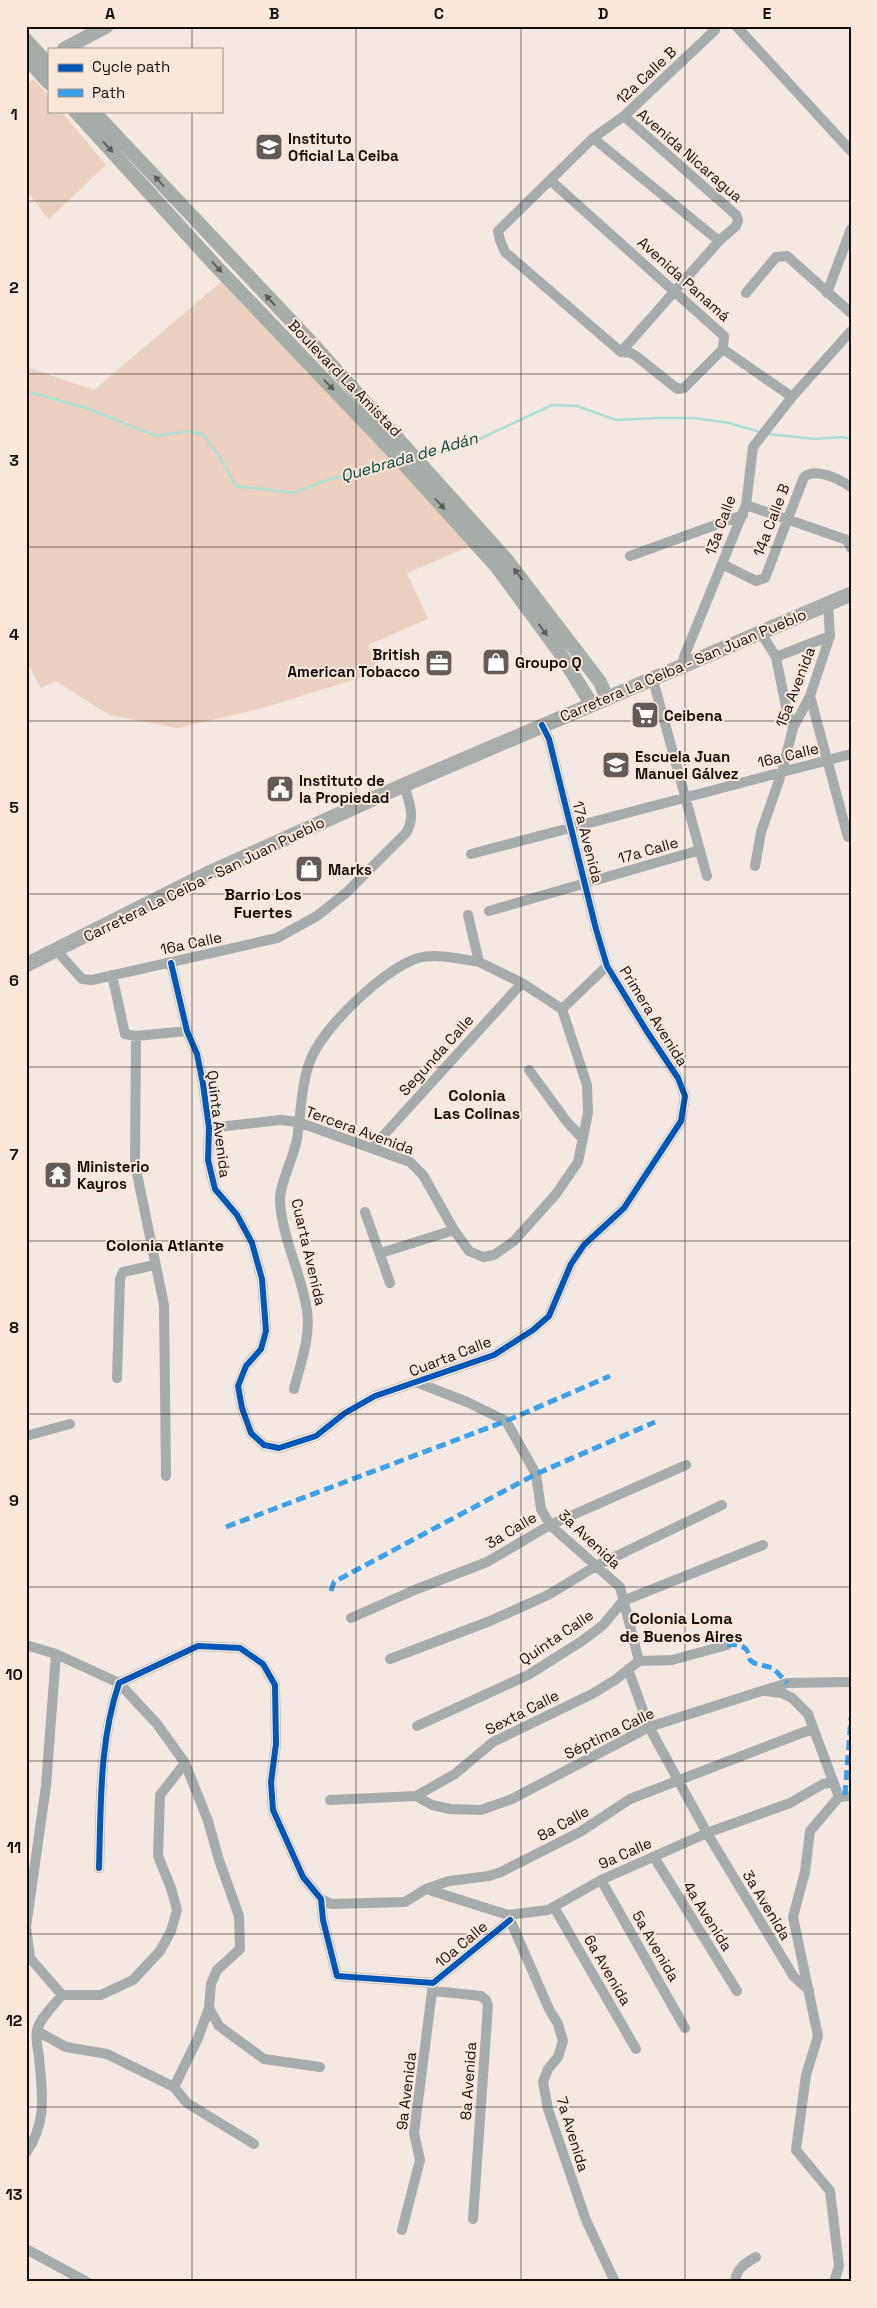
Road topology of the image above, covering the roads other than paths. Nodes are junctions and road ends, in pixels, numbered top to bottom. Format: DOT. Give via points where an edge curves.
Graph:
graph roads {
  1 [pos="737,27"];
  2 [pos="100,28"];
  3 [pos="716,30"];
  4 [pos="26,40"];
  5 [pos="66,48"];
  6 [pos="38,62"];
  7 [pos="48,80"];
  8 [pos="76,112"];
  9 [pos="94,112"];
  10 [pos="624,116"];
  11 [pos="593,138"];
  12 [pos="851,151"];
  13 [pos="550,180"];
  14 [pos="851,229"];
  15 [pos="719,241"];
  16 [pos="675,290"];
  17 [pos="746,293"];
  18 [pos="827,293"];
  19 [pos="851,313"];
  20 [pos="851,331"];
  21 [pos="723,349"];
  22 [pos="622,352"];
  23 [pos="792,397"];
  24 [pos="851,486"];
  25 [pos="744,510"];
  26 [pos="788,520"];
  27 [pos="850,541"];
  28 [pos="630,556"];
  29 [pos="722,564"];
  30 [pos="851,594"];
  31 [pos="828,604"];
  32 [pos="761,633"];
  33 [pos="830,636"];
  34 [pos="776,657"];
  35 [pos="682,667"];
  36 [pos="653,680"];
  37 [pos="810,696"];
  38 [pos="607,698"];
  39 [pos="592,705"];
  40 [pos="542,725"];
  41 [pos="794,728"];
  42 [pos="851,754"];
  43 [pos="828,761"];
  44 [pos="782,772"];
  45 [pos="404,785"];
  46 [pos="686,797"];
  47 [pos="572,826"];
  48 [pos="848,837"];
  49 [pos="700,850"];
  50 [pos="470,854"];
  51 [pos="755,866"];
  52 [pos="707,876"];
  53 [pos="585,884"];
  54 [pos="489,911"];
  55 [pos="468,915"];
  56 [pos="56,950"];
  57 [pos="479,962"];
  58 [pos="171,963"];
  59 [pos="26,965"];
  60 [pos="607,966"];
  61 [pos="112,975"];
  62 [pos="522,982"];
  63 [pos="562,1009"];
  64 [pos="187,1031"];
  65 [pos="136,1036"];
  66 [pos="529,1070"];
  67 [pos="685,1109"];
  68 [pos="298,1122"];
  69 [pos="209,1128"];
  70 [pos="583,1139"];
  71 [pos="372,1148"];
  72 [pos="365,1212"];
  73 [pos="454,1230"];
  74 [pos="381,1253"];
  75 [pos="155,1264"];
  76 [pos="390,1283"];
  77 [pos="117,1378"];
  78 [pos="416,1382"];
  79 [pos="294,1389"];
  80 [pos="70,1424"];
  81 [pos="26,1436"];
  82 [pos="264,1445"];
  83 [pos="686,1465"];
  84 [pos="166,1476"];
  85 [pos="722,1505"];
  86 [pos="550,1524"];
  87 [pos="763,1545"];
  88 [pos="596,1566"];
  89 [pos="623,1601"];
  90 [pos="351,1618"];
  91 [pos="26,1645"];
  92 [pos="727,1645"];
  93 [pos="56,1654"];
  94 [pos="390,1658"];
  95 [pos="639,1661"];
  96 [pos="628,1669"];
  97 [pos="851,1682"];
  98 [pos="119,1683"];
  99 [pos="762,1690"];
  100 [pos="417,1726"];
  101 [pos="649,1727"];
  102 [pos="812,1729"];
  103 [pos="185,1763"];
  104 [pos="678,1780"];
  105 [pos="833,1782"];
  106 [pos="416,1796"];
  107 [pos="851,1796"];
  108 [pos="839,1798"];
  109 [pos="330,1800"];
  110 [pos="707,1833"];
  111 [pos="654,1856"];
  112 [pos="99,1868"];
  113 [pos="601,1880"];
  114 [pos="426,1889"];
  115 [pos="321,1899"];
  116 [pos="554,1907"];
  117 [pos="509,1917"];
  118 [pos="434,1987"];
  119 [pos="809,1990"];
  120 [pos="737,1991"];
  121 [pos="62,1995"];
  122 [pos="209,2008"];
  123 [pos="685,2028"];
  124 [pos="37,2031"];
  125 [pos="636,2049"];
  126 [pos="320,2067"];
  127 [pos="174,2088"];
  128 [pos="254,2144"];
  129 [pos="26,2154"];
  130 [pos="473,2219"];
  131 [pos="402,2230"];
  132 [pos="26,2249"];
  133 [pos="756,2258"];
  134 [pos="87,2282"];
  135 [pos="614,2282"];
  136 [pos="735,2282"];
  137 [pos="834,2282"];
  1 -- 12 [label="street"];
  2 -- 5 [label="street"];
  3 -- 10 [label="street, 12a Calle B"];
  4 -- 6 [label="street"];
  6 -- 7 [label="street"];
  8 -- 39 [label="street, Boulevard La Amistad, one-way" via="496,566 558,650"];
  38 -- 9 [label="street, Boulevard La Amistad, one-way" via="600,682 506,559 411,451"];
  10 -- 11 [label="street, 12a Calle B"];
  10 -- 15 [label="street, Avenida Nicaragua" via="736,215 736,226"];
  11 -- 13 [label="street, 12a Calle B"];
  11 -- 15 [label="street"];
  13 -- 16 [label="street, Avenida Panamá"];
  13 -- 22 [label="street, 12a Calle B" via="498,231 500,240 506,252"];
  14 -- 18 [label="street"];
  15 -- 16 [label="street"];
  16 -- 21 [label="street, Avenida Panamá" via="724,336"];
  16 -- 22 [label="street"];
  17 -- 18 [label="street" via="776,257 782,255"];
  18 -- 19 [label="street"];
  20 -- 23 [label="street, 13a Calle"];
  21 -- 22 [label="street" via="684,388 678,389 632,353"];
  21 -- 23 [label="street"];
  23 -- 25 [label="street, 13a Calle" via="753,447"];
  24 -- 26 [label="street, 14a Calle B" via="817,472 810,473 804,477"];
  25 -- 26 [label="street"];
  25 -- 28 [label="street"];
  25 -- 29 [label="street, 13a Calle"];
  26 -- 27 [label="street"];
  26 -- 29 [label="street, 14a Calle B" via="765,578 756,580"];
  29 -- 35 [label="street, 13a Calle"];
  30 -- 31 [label="main road, Carretera La Ceiba - San Juan Pueblo"];
  31 -- 32 [label="main road, Carretera La Ceiba - San Juan Pueblo"];
  31 -- 33 [label="street, 15a Avenida"];
  32 -- 34 [label="street"];
  32 -- 35 [label="main road, Carretera La Ceiba - San Juan Pueblo"];
  33 -- 34 [label="street"];
  33 -- 37 [label="street, 15a Avenida"];
  34 -- 41 [label="street" via="787,712"];
  35 -- 36 [label="main road, Carretera La Ceiba - San Juan Pueblo"];
  36 -- 38 [label="main road, Carretera La Ceiba - San Juan Pueblo"];
  36 -- 46 [label="street"];
  37 -- 41 [label="street, 15a Avenida"];
  37 -- 43 [label="street"];
  38 -- 39 [label="main road, Carretera La Ceiba - San Juan Pueblo"];
  39 -- 40 [label="main road, Carretera La Ceiba - San Juan Pueblo"];
  40 -- 45 [label="main road, Carretera La Ceiba - San Juan Pueblo"];
  40 -- 47 [label="street, 17a Avenida"];
  41 -- 44 [label="street, 15a Avenida"];
  42 -- 43 [label="street, 16a Calle"];
  43 -- 44 [label="street, 16a Calle"];
  43 -- 48 [label="street"];
  44 -- 46 [label="street, 16a Calle"];
  44 -- 51 [label="street, 15a Avenida" via="761,832"];
  45 -- 56 [label="main road, Carretera La Ceiba - San Juan Pueblo" via="211,872"];
  45 -- 58 [label="street, 16a Calle" via="411,807 411,825 346,892 317,916 277,938"];
  46 -- 47 [label="street, 16a Calle"];
  46 -- 49 [label="street"];
  47 -- 50 [label="street, 16a Calle"];
  47 -- 53 [label="street, 17a Avenida"];
  49 -- 52 [label="street"];
  49 -- 53 [label="street, 17a Calle"];
  53 -- 54 [label="street, 17a Calle"];
  53 -- 60 [label="street, 17a Avenida"];
  55 -- 57 [label="street"];
  56 -- 59 [label="main road, Carretera La Ceiba - San Juan Pueblo"];
  56 -- 61 [label="street, 16a Calle" via="82,979"];
  57 -- 62 [label="street, Cuarta Avenida"];
  57 -- 68 [label="street, Cuarta Avenida" via="445,957 420,958 398,968 367,992 338,1019 319,1044 310,1062"];
  58 -- 61 [label="street, 16a Calle"];
  58 -- 64 [label="street, Quinta Avenida"];
  60 -- 63 [label="street"];
  60 -- 67 [label="street, Primera Avenida" via="678,1078 685,1096"];
  61 -- 65 [label="street" via="124,1031 128,1036"];
  62 -- 63 [label="street, Cuarta Avenida"];
  62 -- 71 [label="street, Segunda Calle"];
  63 -- 70 [label="street" via="587,1085 588,1113"];
  64 -- 65 [label="street"];
  64 -- 69 [label="street, Quinta Avenida" via="197,1054"];
  65 -- 75 [label="street" via="135,1164"];
  66 -- 70 [label="street"];
  67 -- 78 [label="street, Cuarta Calle" via="681,1121 624,1208 584,1245 571,1264 549,1316 494,1355"];
  68 -- 69 [label="street, Tercera Avenida" via="280,1120"];
  68 -- 71 [label="street, Tercera Avenida"];
  68 -- 79 [label="street, Cuarta Avenida" via="297,1139 279,1199 308,1312 308,1333"];
  69 -- 82 [label="street, Quinta Avenida" via="208,1160 215,1189 237,1215 252,1242 262,1279 266,1332 261,1349 246,1366 238,1386 251,1432"];
  70 -- 73 [label="street, Tercera Avenida" via="578,1162 556,1194 514,1242 494,1255 484,1257 469,1251"];
  71 -- 73 [label="street, Tercera Avenida" via="410,1162 423,1175"];
  72 -- 74 [label="street"];
  73 -- 74 [label="street"];
  74 -- 76 [label="street"];
  75 -- 77 [label="street" via="122,1272"];
  75 -- 84 [label="street" via="164,1305"];
  78 -- 82 [label="street, Cuarta Calle" via="375,1396 345,1413 316,1436 279,1448"];
  78 -- 86 [label="street, 3a Avenida" via="506,1421 536,1474 540,1509"];
  80 -- 81 [label="street"];
  83 -- 86 [label="street, 3a Calle"];
  85 -- 88 [label="street"];
  86 -- 88 [label="street, 3a Avenida"];
  86 -- 90 [label="street, 3a Calle" via="487,1562"];
  87 -- 89 [label="street, Quinta Calle"];
  88 -- 89 [label="street, 3a Avenida" via="620,1586"];
  88 -- 94 [label="street" via="548,1595 490,1621"];
  89 -- 95 [label="street, 3a Avenida"];
  89 -- 100 [label="street, Quinta Calle" via="589,1636 528,1675"];
  91 -- 93 [label="street"];
  92 -- 95 [label="street" via="672,1660"];
  93 -- 98 [label="street"];
  93 -- 121 [label="street" via="46,1786 26,1926 30,1958"];
  95 -- 96 [label="street, Sexta Calle"];
  96 -- 101 [label="street, 3a Avenida"];
  96 -- 106 [label="street, Sexta Calle" via="592,1694 493,1742 455,1774"];
  97 -- 99 [label="street, Séptima Calle" via="787,1683"];
  98 -- 103 [label="street" via="157,1724"];
  98 -- 112 [label="street" via="111,1705 106,1740"];
  98 -- 115 [label="street" via="198,1646 240,1648 262,1664 275,1685 273,1810 304,1877"];
  99 -- 101 [label="street, Séptima Calle"];
  99 -- 102 [label="street" via="792,1698 808,1714"];
  101 -- 104 [label="street, 3a Avenida"];
  101 -- 106 [label="street, Séptima Calle" via="489,1808 450,1809 432,1805"];
  102 -- 104 [label="street, 8a Calle"];
  102 -- 105 [label="street"];
  103 -- 121 [label="street" via="160,1795 158,1856 172,1888 177,1910 171,1931 160,1951 133,1980 101,1995"];
  103 -- 122 [label="street" via="239,1916 240,1949 218,1970 211,1984"];
  104 -- 110 [label="street, 3a Avenida"];
  104 -- 114 [label="street, 8a Calle" via="630,1799 580,1832 501,1872 449,1881"];
  105 -- 108 [label="street"];
  105 -- 110 [label="street, 9a Calle" via="790,1803"];
  106 -- 109 [label="street, Sexta Calle"];
  107 -- 108 [label="street"];
  108 -- 119 [label="street" via="810,1831 805,1872 793,1917"];
  110 -- 111 [label="street, 9a Calle"];
  110 -- 119 [label="street, 3a Avenida" via="794,1978"];
  111 -- 113 [label="street, 9a Calle"];
  111 -- 120 [label="street, 4a Avenida"];
  113 -- 116 [label="street, 9a Calle"];
  113 -- 123 [label="street, 5a Avenida"];
  114 -- 115 [label="street, 8a Calle" via="406,1902 398,1903 331,1904"];
  114 -- 117 [label="street, 9a Calle"];
  115 -- 118 [label="street, 10a Calle" via="337,1976"];
  116 -- 117 [label="street, 9a Calle"];
  116 -- 125 [label="street, 6a Avenida"];
  117 -- 118 [label="street, 10a Calle"];
  117 -- 135 [label="street, 7a Avenida" via="563,2040 558,2057 543,2082 548,2110 586,2220"];
  118 -- 130 [label="street, 8a Avenida" via="481,1996 488,2006"];
  118 -- 131 [label="street, 9a Avenida" via="414,2133 420,2160"];
  119 -- 137 [label="street" via="818,2036 806,2075 796,2150 830,2191 839,2266"];
  121 -- 124 [label="street"];
  122 -- 126 [label="street" via="219,2026 264,2059"];
  122 -- 127 [label="street"];
  124 -- 127 [label="street" via="66,2047 107,2054"];
  124 -- 129 [label="street" via="42,2118 36,2139"];
  127 -- 128 [label="street" via="187,2103"];
  132 -- 134 [label="street"];
  133 -- 136 [label="street" via="744,2264 735,2275"];
}
